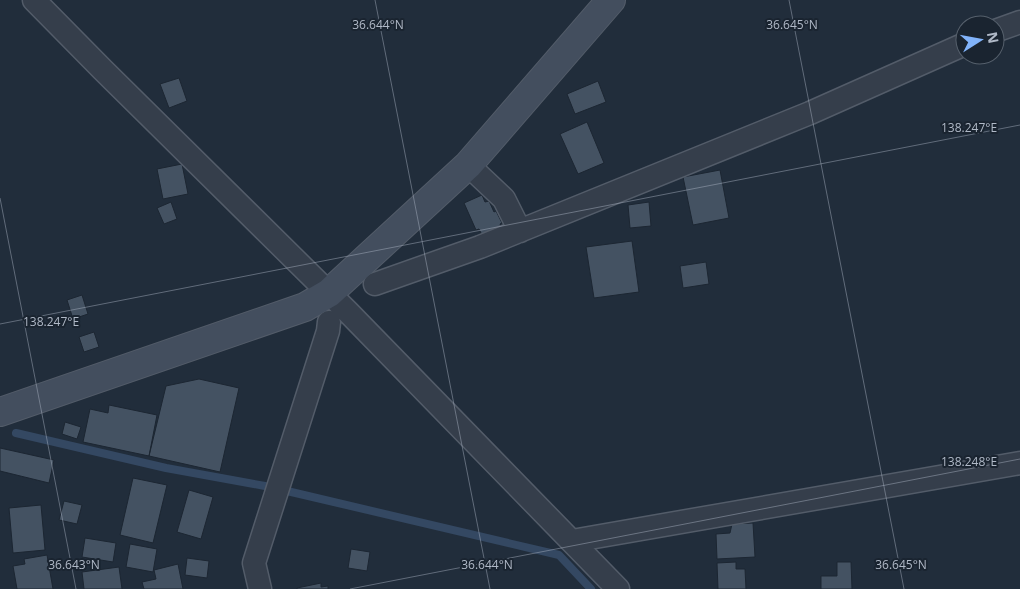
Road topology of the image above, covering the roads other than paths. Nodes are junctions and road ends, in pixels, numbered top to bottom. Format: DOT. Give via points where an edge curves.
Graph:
graph roads {
  1 [pos="34,0"];
  2 [pos="612,0"];
  3 [pos="1020,22"];
  4 [pos="1005,27"];
  5 [pos="955,48"];
  6 [pos="468,165"];
  7 [pos="520,231"];
  8 [pos="376,284"];
  9 [pos="329,293"];
  10 [pos="329,322"];
  11 [pos="0,412"];
  12 [pos="1020,463"];
  13 [pos="572,541"];
  14 [pos="260,589"];
  15 [pos="618,589"];
  1 -- 9 [label="street"];
  2 -- 6 [label="street"];
  3 -- 4 [label="street"];
  5 -- 7 [label="street" via="810,113"];
  6 -- 7 [label="street" via="504,199"];
  6 -- 9 [label="street"];
  7 -- 8 [label="street"];
  9 -- 11 [label="street" via="306,307"];
  9 -- 13 [label="street"];
  10 -- 14 [label="street" via="254,563"];
  12 -- 13 [label="street"];
  13 -- 15 [label="street"];
}
